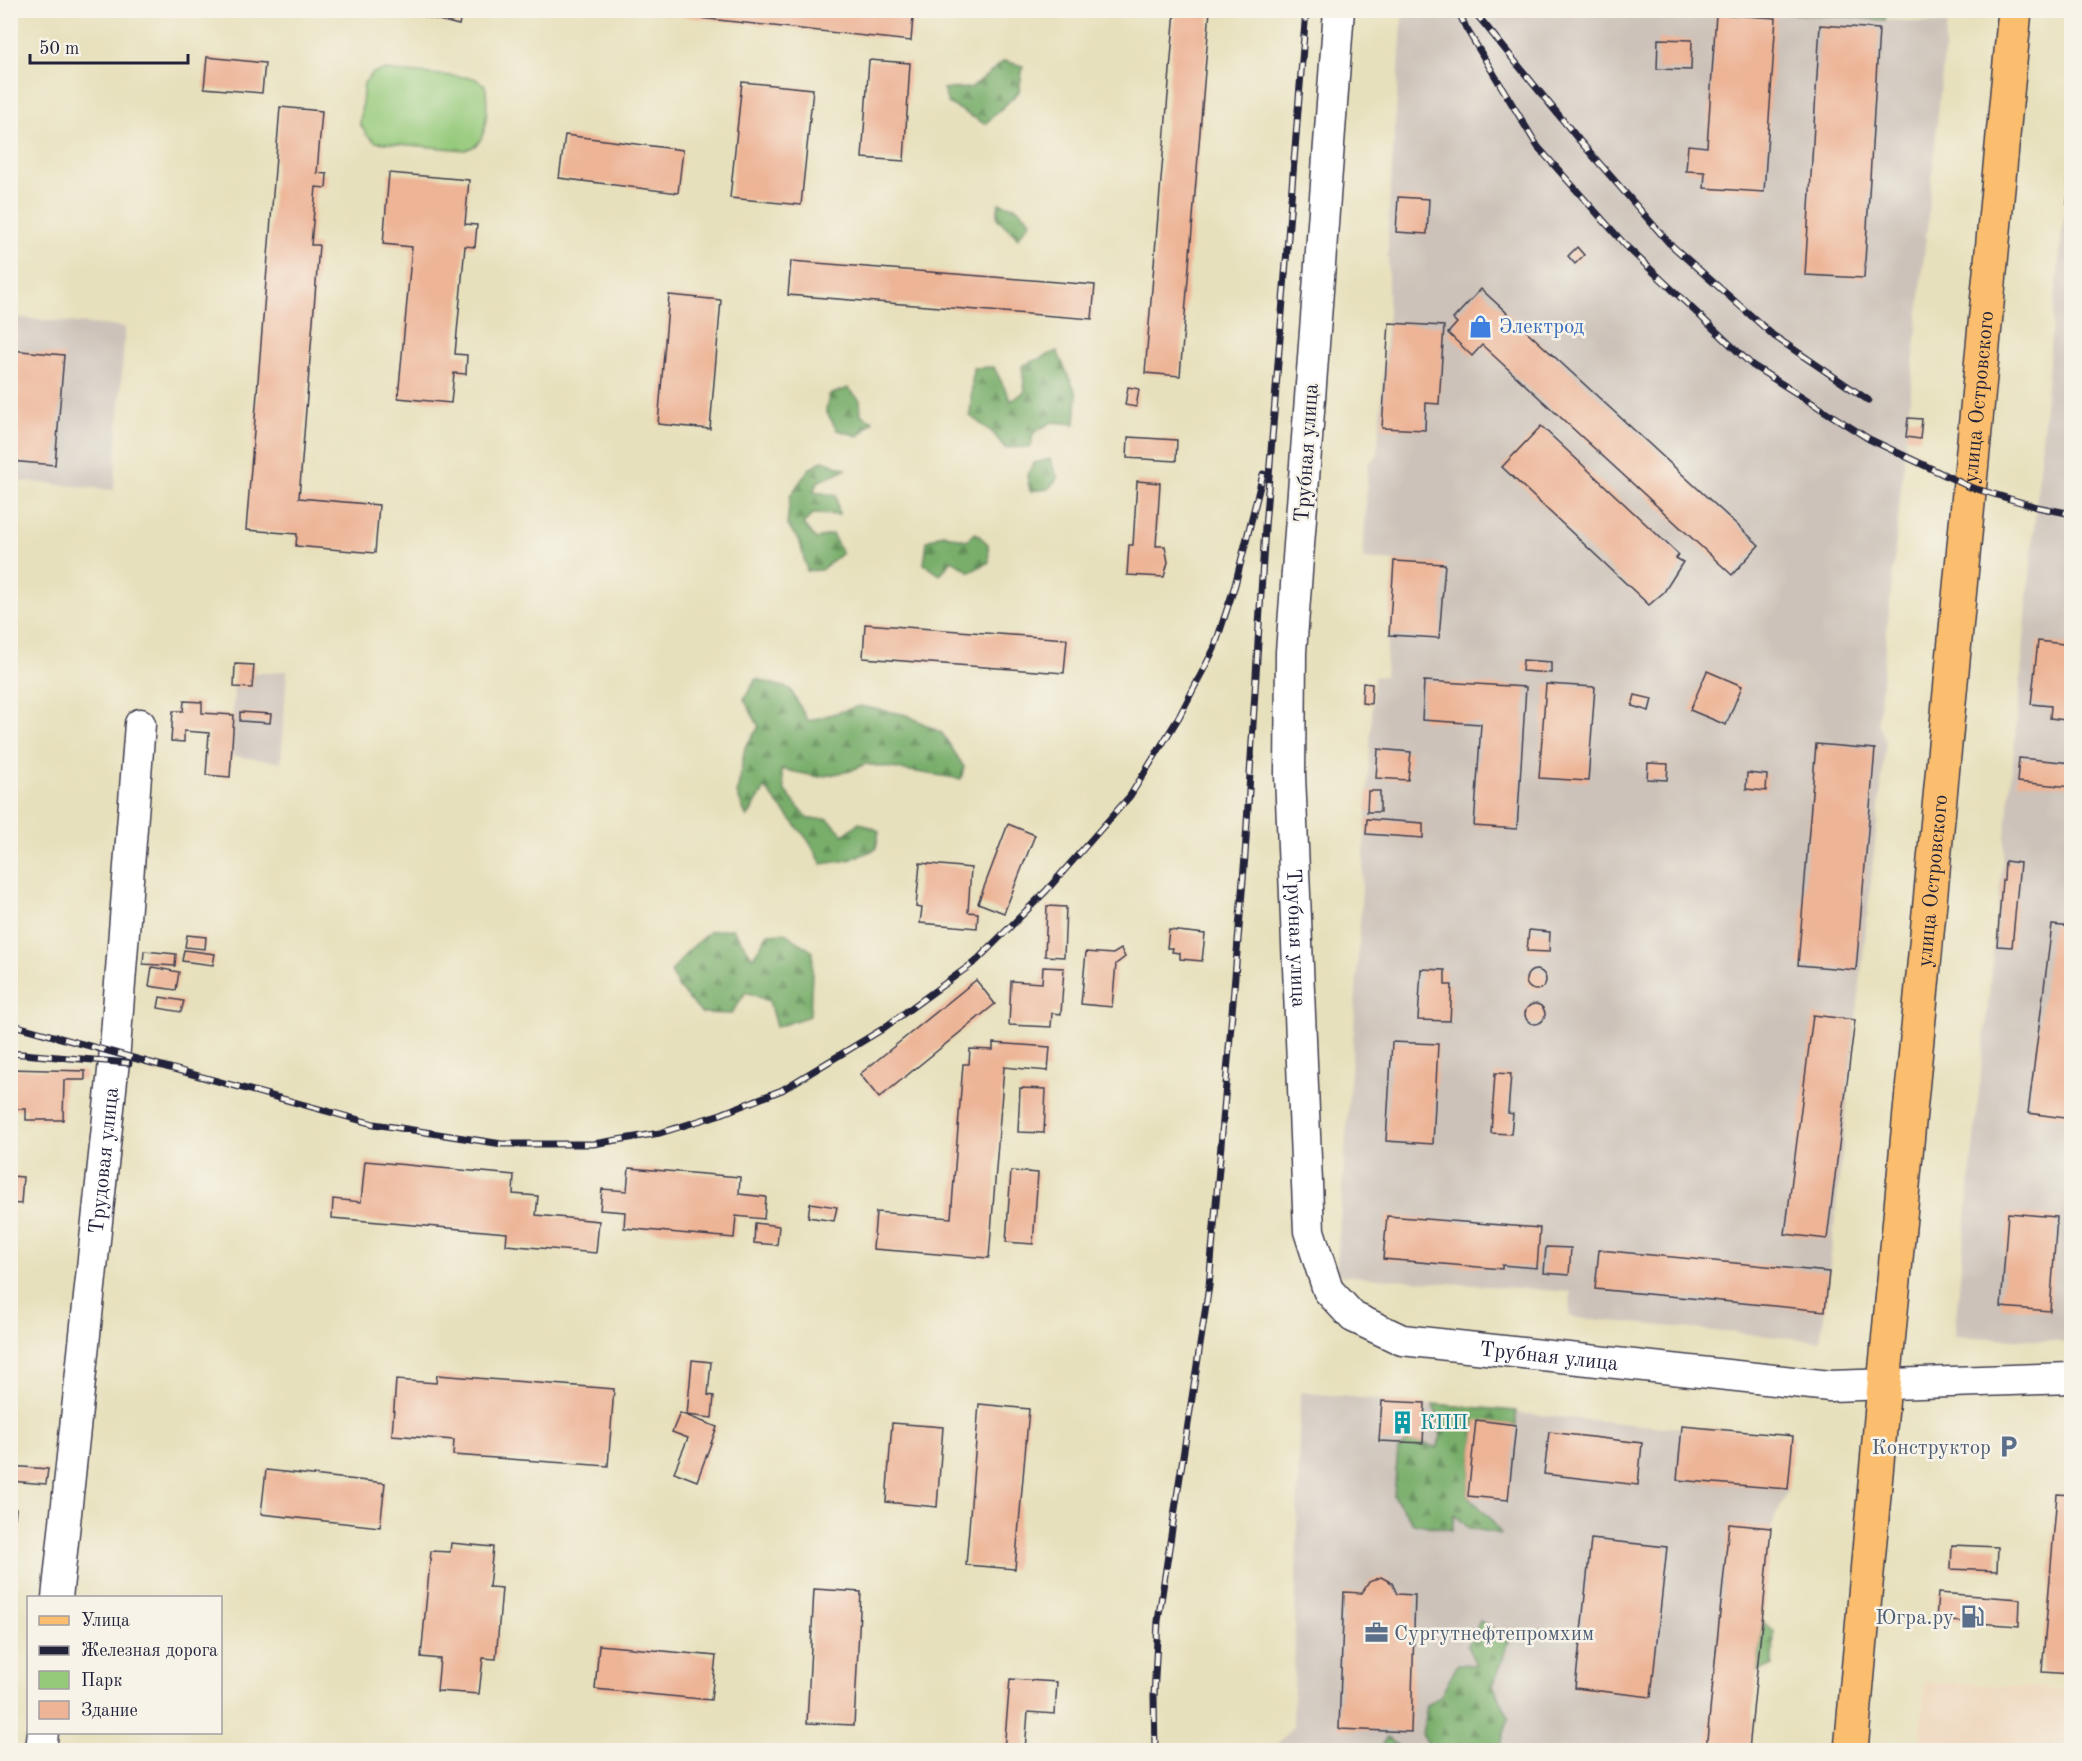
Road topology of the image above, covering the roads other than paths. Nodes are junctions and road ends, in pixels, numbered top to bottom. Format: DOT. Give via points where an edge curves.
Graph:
graph roads {
  1 [pos="1339,10"];
  2 [pos="2016,10"];
  3 [pos="140,724"];
  4 [pos="2072,1378"];
  5 [pos="1884,1385"];
  6 [pos="57,1596"];
  7 [pos="43,1734"];
  8 [pos="41,1750"];
  9 [pos="1851,1750"];
  1 -- 5 [label="street, Трубная улица" via="1289,722 1309,1231 1328,1290 1353,1317 1402,1340 1830,1386"];
  2 -- 5 [label="main road, улица Островского"];
  3 -- 6 [label="street, Трудовая улица" via="114,1061"];
  4 -- 5 [label="street, Трубная улица"];
  5 -- 9 [label="main road, улица Островского"];
  7 -- 8 [label="street"];
}
